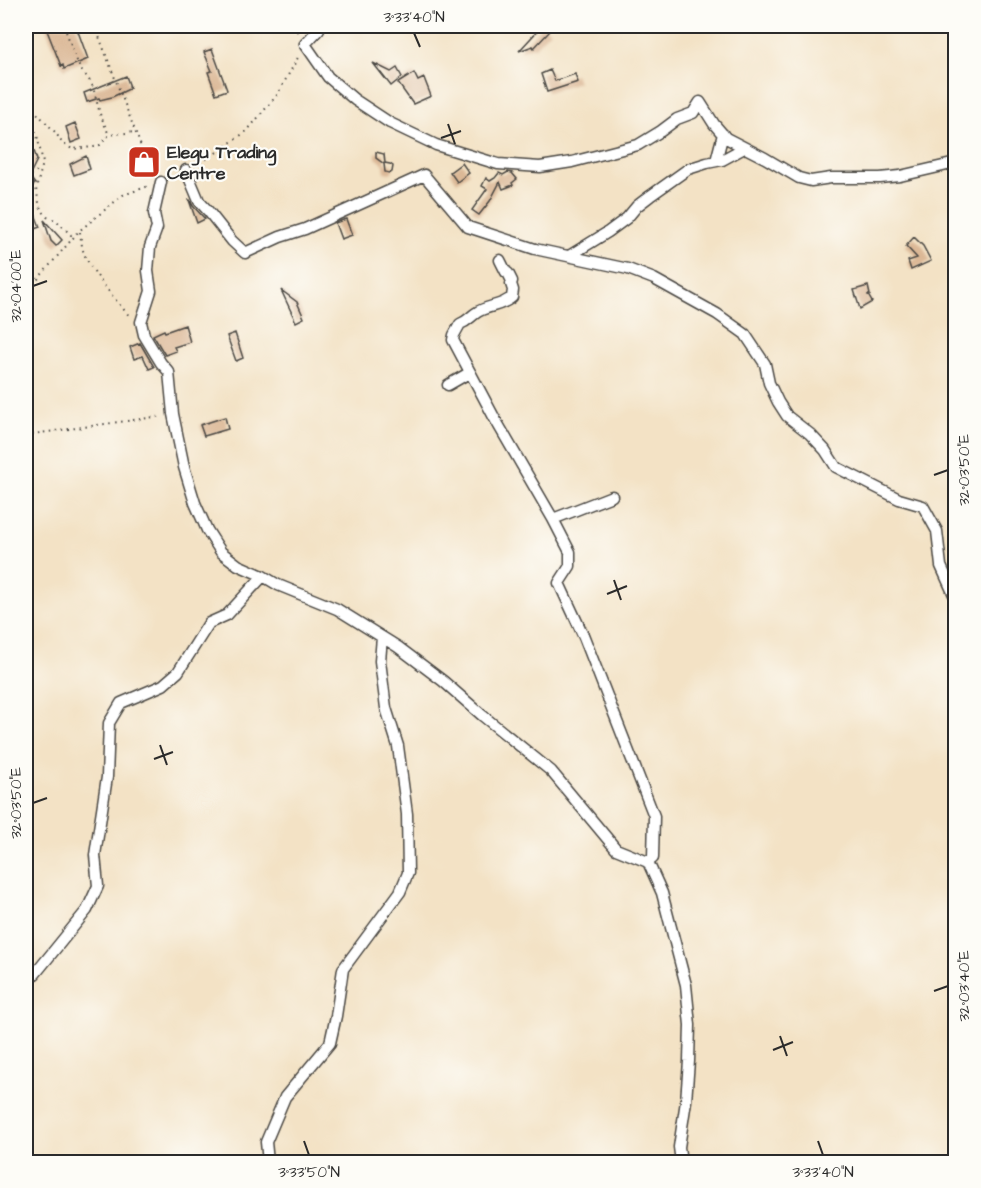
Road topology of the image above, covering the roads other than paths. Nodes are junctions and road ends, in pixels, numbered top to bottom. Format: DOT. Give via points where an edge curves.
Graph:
graph roads {
  1 [pos="320,27"];
  2 [pos="723,134"];
  3 [pos="744,148"];
  4 [pos="716,161"];
  5 [pos="956,163"];
  6 [pos="186,170"];
  7 [pos="161,182"];
  8 [pos="569,256"];
  9 [pos="500,260"];
  10 [pos="469,373"];
  11 [pos="448,386"];
  12 [pos="612,496"];
  13 [pos="553,519"];
  14 [pos="263,576"];
  15 [pos="956,599"];
  16 [pos="382,638"];
  17 [pos="648,862"];
  18 [pos="26,977"];
  19 [pos="268,1162"];
  20 [pos="681,1162"];
  1 -- 2 [label="street" via="305,44 328,77 355,100 390,123 436,145 498,164 540,167 638,145 693,113 700,102"];
  2 -- 3 [label="street"];
  2 -- 4 [label="street"];
  3 -- 4 [label="street"];
  3 -- 5 [label="street" via="812,181 900,176"];
  4 -- 8 [label="street" via="688,169 670,180 627,218"];
  6 -- 8 [label="street" via="199,201 245,253 424,175 468,226"];
  7 -- 14 [label="street" via="150,247 151,291 141,322 144,335 169,372 184,467 207,530 221,552"];
  8 -- 15 [label="street" via="654,279 746,334 765,364 769,383 787,416 810,434 836,468 899,499 923,506 937,531 941,566"];
  9 -- 10 [label="street" via="513,281 512,297 502,305 477,312 460,324 454,335"];
  10 -- 11 [label="street"];
  10 -- 13 [label="street"];
  12 -- 13 [label="street"];
  13 -- 17 [label="street" via="570,552 570,566 559,583 654,816 653,858"];
  14 -- 16 [label="street" via="337,609"];
  14 -- 18 [label="street" via="227,615 209,623 178,672 163,685 121,703 109,723 107,777 94,855 98,886 87,910 35,974"];
  16 -- 17 [label="street" via="443,681 551,771 616,849"];
  16 -- 19 [label="street" via="380,661 386,708 398,746 407,814 408,873 400,892 343,969 330,1043 285,1097 266,1142"];
  17 -- 20 [label="street" via="662,893 686,985 689,1061 679,1147"];
}
